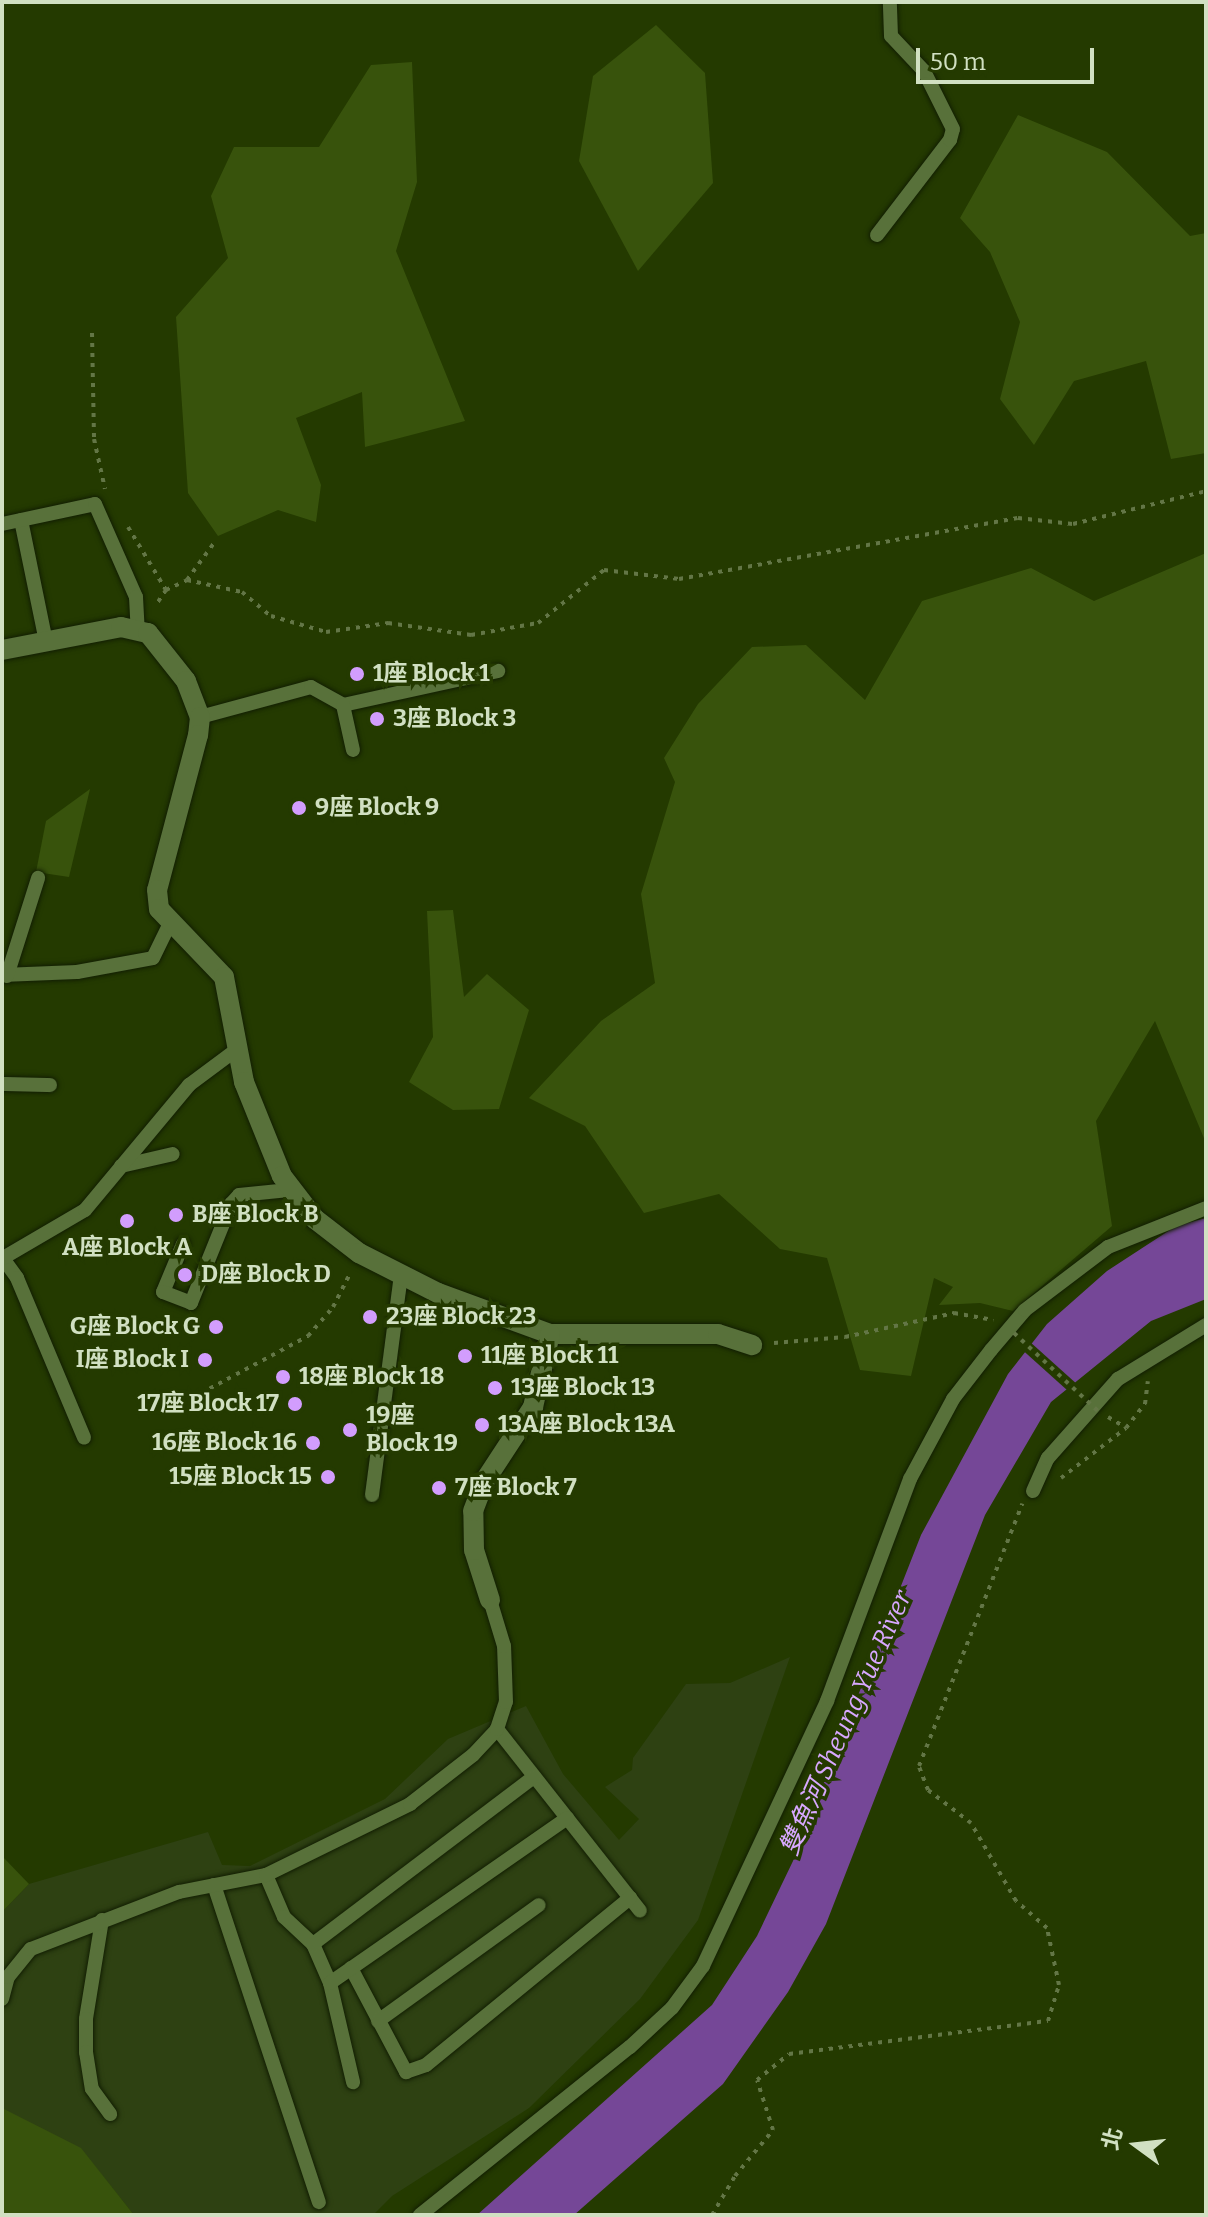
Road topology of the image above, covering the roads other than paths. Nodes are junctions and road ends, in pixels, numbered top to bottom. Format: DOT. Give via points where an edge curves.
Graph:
graph roads {
  1 [pos="890,2"];
  2 [pos="877,235"];
  3 [pos="21,520"];
  4 [pos="2,524"];
  5 [pos="138,631"];
  6 [pos="46,642"];
  7 [pos="2,650"];
  8 [pos="498,671"];
  9 [pos="343,705"];
  10 [pos="200,717"];
  11 [pos="353,750"];
  12 [pos="38,878"];
  13 [pos="169,925"];
  14 [pos="5,976"];
  15 [pos="236,1050"];
  16 [pos="2,1084"];
  17 [pos="50,1085"];
  18 [pos="173,1154"];
  19 [pos="121,1166"];
  20 [pos="289,1190"];
  21 [pos="1206,1208"];
  22 [pos="183,1244"];
  23 [pos="2,1258"];
  24 [pos="401,1274"];
  25 [pos="1206,1325"];
  26 [pos="550,1334"];
  27 [pos="752,1345"];
  28 [pos="84,1437"];
  29 [pos="1033,1491"];
  30 [pos="372,1495"];
  31 [pos="490,1600"];
  32 [pos="497,1729"];
  33 [pos="534,1777"];
  34 [pos="567,1818"];
  35 [pos="266,1875"];
  36 [pos="214,1885"];
  37 [pos="630,1898"];
  38 [pos="539,1905"];
  39 [pos="640,1911"];
  40 [pos="102,1920"];
  41 [pos="313,1944"];
  42 [pos="351,1968"];
  43 [pos="330,1983"];
  44 [pos="2,1999"];
  45 [pos="378,2021"];
  46 [pos="353,2082"];
  47 [pos="110,2114"];
  48 [pos="319,2202"];
  49 [pos="420,2215"];
  1 -- 2 [label="lane" via="891,36 924,71 953,129"];
  3 -- 4 [label="lane"];
  3 -- 5 [label="lane" via="95,504 136,597"];
  3 -- 6 [label="lane"];
  5 -- 6 [label="street" via="121,627"];
  5 -- 10 [label="street" via="167,652"];
  6 -- 7 [label="street"];
  8 -- 9 [label="lane"];
  9 -- 10 [label="lane" via="311,687"];
  9 -- 11 [label="lane"];
  10 -- 13 [label="street" via="157,890 159,909"];
  12 -- 14 [label="lane"];
  13 -- 14 [label="lane" via="153,958 77,972"];
  13 -- 15 [label="street" via="224,977"];
  15 -- 19 [label="lane" via="189,1085"];
  15 -- 20 [label="street"];
  16 -- 17 [label="lane"];
  18 -- 19 [label="lane"];
  19 -- 23 [label="lane" via="85,1210"];
  20 -- 22 [label="lane" via="239,1195 231,1204 191,1303 163,1292"];
  20 -- 24 [label="street" via="315,1219 359,1253"];
  21 -- 49 [label="lane" via="1108,1247 1059,1281 953,1399 910,1479 827,1701 703,1966 672,2008 630,2047"];
  23 -- 28 [label="lane" via="17,1278"];
  24 -- 26 [label="street" via="450,1299"];
  24 -- 30 [label="lane"];
  25 -- 29 [label="lane" via="1118,1379 1048,1458"];
  26 -- 27 [label="street" via="718,1334"];
  26 -- 31 [label="street" via="533,1407 484,1482 473,1511 474,1550"];
  31 -- 32 [label="lane" via="500,1623 508,1682"];
  32 -- 33 [label="lane"];
  32 -- 35 [label="lane" via="473,1755 410,1804"];
  33 -- 34 [label="lane"];
  33 -- 41 [label="lane"];
  34 -- 37 [label="lane"];
  34 -- 42 [label="lane"];
  35 -- 36 [label="lane"];
  35 -- 41 [label="lane" via="284,1917"];
  36 -- 40 [label="lane"];
  36 -- 48 [label="lane"];
  37 -- 39 [label="lane"];
  37 -- 45 [label="lane" via="426,2065 406,2072 401,2068"];
  38 -- 45 [label="lane"];
  40 -- 44 [label="lane" via="31,1949 8,1977"];
  40 -- 47 [label="lane" via="86,2052 92,2089"];
  41 -- 43 [label="lane"];
  42 -- 43 [label="lane"];
  42 -- 45 [label="lane"];
  43 -- 46 [label="lane"];
}
